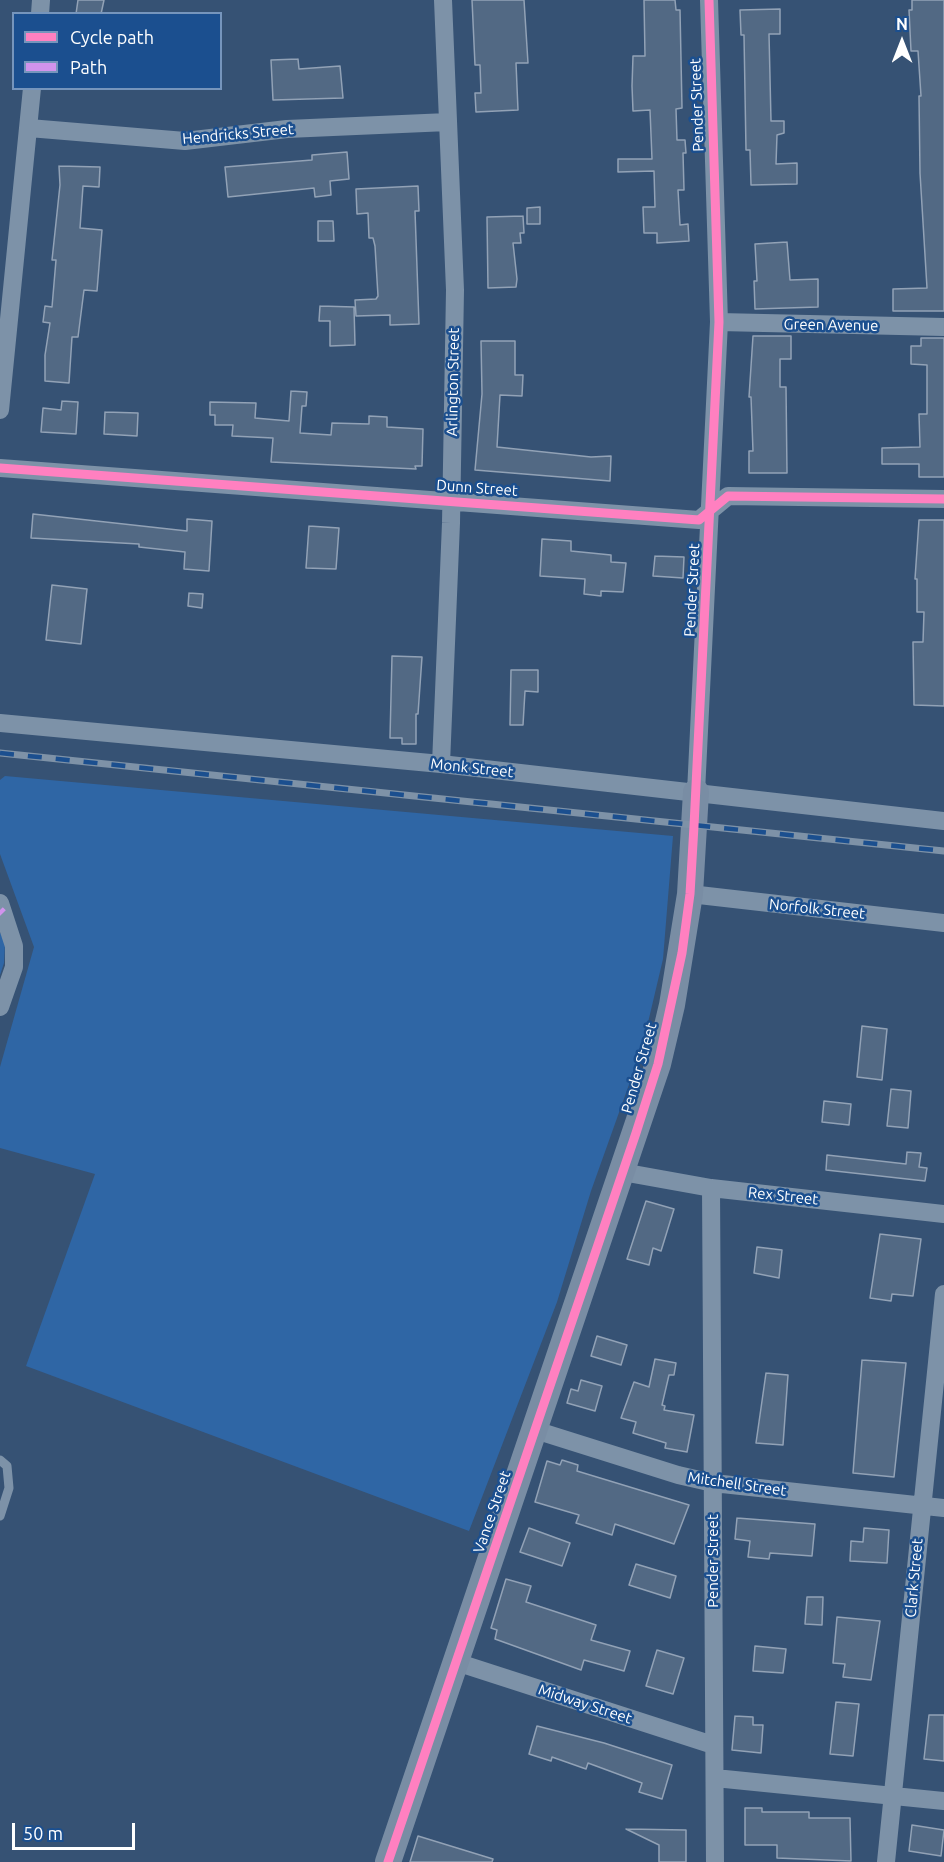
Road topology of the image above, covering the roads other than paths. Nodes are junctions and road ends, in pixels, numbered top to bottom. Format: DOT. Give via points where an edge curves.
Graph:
graph roads {
  1 [pos="443,0"];
  2 [pos="709,0"];
  3 [pos="33,90"];
  4 [pos="448,122"];
  5 [pos="29,128"];
  6 [pos="718,322"];
  7 [pos="944,327"];
  8 [pos="0,410"];
  9 [pos="0,468"];
  10 [pos="944,499"];
  11 [pos="450,501"];
  12 [pos="711,510"];
  13 [pos="0,723"];
  14 [pos="441,764"];
  15 [pos="696,792"];
  16 [pos="944,821"];
  17 [pos="690,894"];
  18 [pos="0,903"];
  19 [pos="944,923"];
  20 [pos="0,1007"];
  21 [pos="622,1172"];
  22 [pos="711,1188"];
  23 [pos="944,1214"];
  24 [pos="944,1294"];
  25 [pos="535,1430"];
  26 [pos="0,1460"];
  27 [pos="713,1483"];
  28 [pos="921,1505"];
  29 [pos="944,1508"];
  30 [pos="0,1516"];
  31 [pos="456,1662"];
  32 [pos="713,1745"];
  33 [pos="715,1778"];
  34 [pos="893,1796"];
  35 [pos="944,1801"];
  36 [pos="388,1862"];
  37 [pos="715,1862"];
  38 [pos="886,1862"];
  1 -- 4 [label="street, Arlington Street"];
  2 -- 6 [label="street, Pender Street"];
  3 -- 5 [label="street"];
  4 -- 5 [label="street, Hendricks Street" via="287,129 185,141"];
  4 -- 11 [label="street, Arlington Street" via="454,290"];
  5 -- 8 [label="street"];
  6 -- 7 [label="street, Green Avenue"];
  6 -- 12 [label="street, Pender Street"];
  9 -- 11 [label="street, Dunn Street"];
  10 -- 12 [label="street, Dunn Street" via="728,496"];
  11 -- 12 [label="street, Dunn Street" via="699,520"];
  11 -- 14 [label="street, Arlington Street"];
  12 -- 15 [label="street, Pender Street"];
  13 -- 14 [label="street, Monk Street"];
  14 -- 15 [label="street, Monk Street"];
  15 -- 16 [label="street, Monk Street"];
  15 -- 17 [label="street, Pender Street"];
  17 -- 19 [label="street, Norfolk Street"];
  17 -- 21 [label="street, Pender Street" via="658,1064"];
  18 -- 20 [label="street" via="15,946 15,967"];
  21 -- 22 [label="street, Rex Street"];
  21 -- 25 [label="street, Vance Street"];
  22 -- 23 [label="street, Rex Street"];
  22 -- 27 [label="street, Pender Street"];
  24 -- 28 [label="street, Clark Street"];
  25 -- 27 [label="street, Mitchell Street"];
  25 -- 31 [label="street, Vance Street"];
  26 -- 30 [label="lane" via="7,1466 9,1488"];
  27 -- 28 [label="street, Mitchell Street"];
  27 -- 32 [label="street, Pender Street"];
  28 -- 29 [label="street, Mitchell Street"];
  28 -- 34 [label="street, Clark Street"];
  31 -- 32 [label="street, Midway Street"];
  31 -- 36 [label="street, Vance Street"];
  32 -- 33 [label="street, Pender Street"];
  33 -- 34 [label="street"];
  33 -- 37 [label="street, Pender Street"];
  34 -- 35 [label="street"];
  34 -- 38 [label="street, Clark Street"];
}
